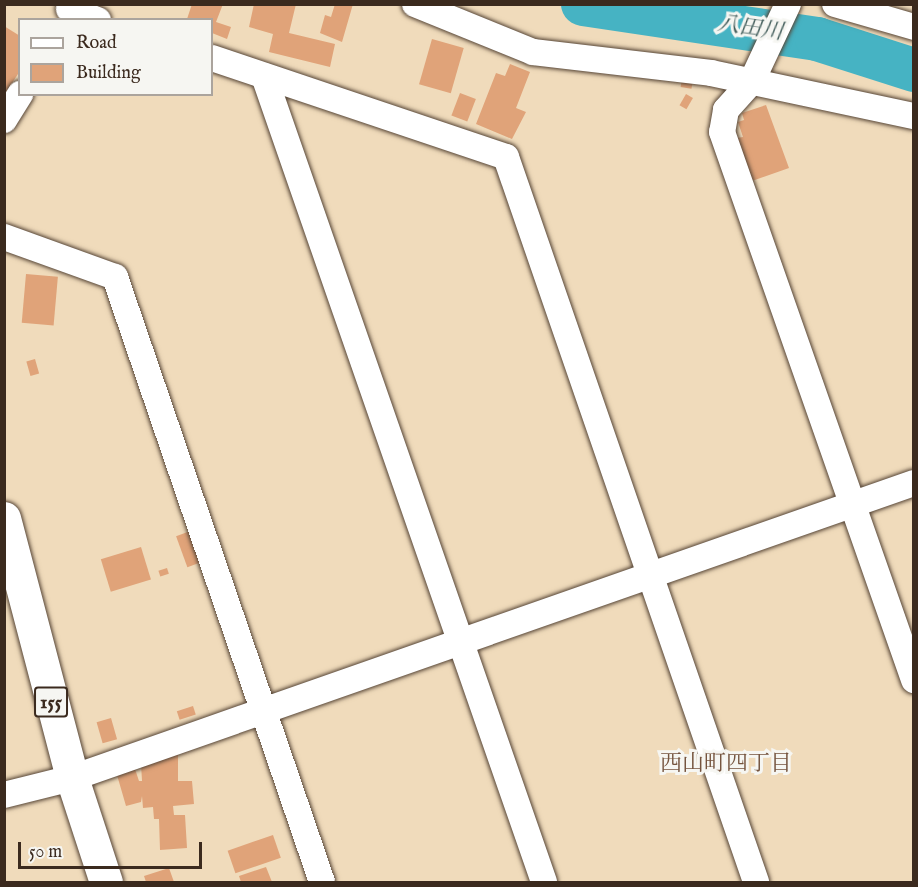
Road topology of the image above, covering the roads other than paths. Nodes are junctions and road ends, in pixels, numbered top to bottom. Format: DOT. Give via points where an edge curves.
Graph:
graph roads {
  1 [pos="415,4"];
  2 [pos="788,4"];
  3 [pos="835,4"];
  4 [pos="68,11"];
  5 [pos="91,18"];
  6 [pos="914,27"];
  7 [pos="213,58"];
  8 [pos="264,76"];
  9 [pos="753,78"];
  10 [pos="19,96"];
  11 [pos="914,116"];
  12 [pos="4,120"];
  13 [pos="4,237"];
  14 [pos="914,483"];
  15 [pos="854,504"];
  16 [pos="4,518"];
  17 [pos="651,573"];
  18 [pos="461,640"];
  19 [pos="914,680"];
  20 [pos="262,709"];
  21 [pos="72,778"];
  22 [pos="4,795"];
  23 [pos="106,882"];
  24 [pos="322,882"];
  25 [pos="544,882"];
  26 [pos="756,882"];
  1 -- 9 [label="street" via="533,52"];
  2 -- 9 [label="street"];
  3 -- 6 [label="street"];
  4 -- 5 [label="street"];
  7 -- 8 [label="street"];
  8 -- 17 [label="street" via="506,157"];
  8 -- 18 [label="street"];
  9 -- 11 [label="street"];
  9 -- 15 [label="street" via="726,110 722,132"];
  10 -- 12 [label="street"];
  13 -- 20 [label="street" via="115,277"];
  14 -- 15 [label="street"];
  15 -- 17 [label="street"];
  15 -- 19 [label="street"];
  16 -- 21 [label="highway, 155"];
  17 -- 18 [label="street"];
  17 -- 26 [label="street"];
  18 -- 20 [label="street"];
  18 -- 25 [label="street"];
  20 -- 21 [label="street"];
  20 -- 24 [label="street"];
  21 -- 22 [label="street"];
  21 -- 23 [label="highway, 155"];
}
